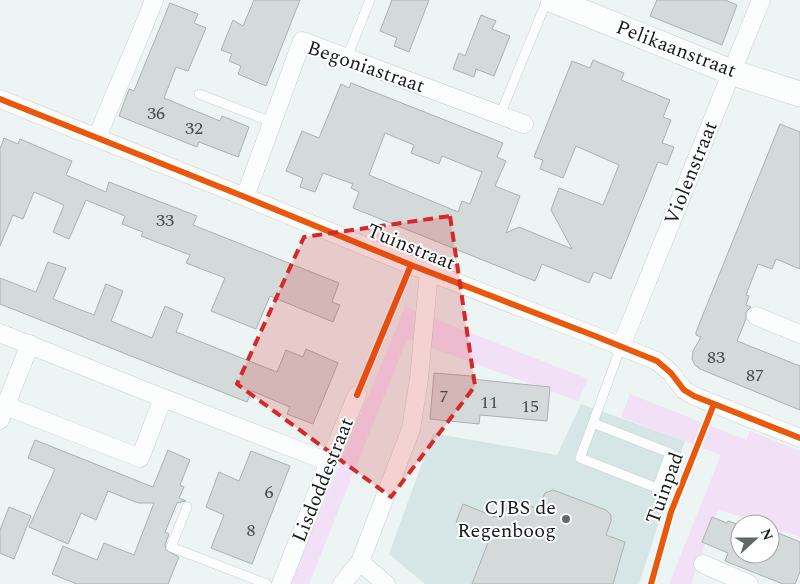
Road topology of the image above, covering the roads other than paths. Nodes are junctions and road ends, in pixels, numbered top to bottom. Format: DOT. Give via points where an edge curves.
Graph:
graph roads {
  1 [pos="154,0"];
  2 [pos="370,0"];
  3 [pos="547,0"];
  4 [pos="553,0"];
  5 [pos="761,0"];
  6 [pos="347,57"];
  7 [pos="731,72"];
  8 [pos="199,94"];
  9 [pos="800,94"];
  10 [pos="0,99"];
  11 [pos="500,115"];
  12 [pos="272,122"];
  13 [pos="524,124"];
  14 [pos="96,138"];
  15 [pos="246,197"];
  16 [pos="432,273"];
  17 [pos="756,316"];
  18 [pos="0,332"];
  19 [pos="800,334"];
  20 [pos="30,344"];
  21 [pos="621,346"];
  22 [pos="358,395"];
  23 [pos="163,398"];
  24 [pos="3,413"];
  25 [pos="593,423"];
  26 [pos="800,438"];
  27 [pos="329,462"];
  28 [pos="187,507"];
  29 [pos="360,562"];
  30 [pos="703,564"];
  31 [pos="267,584"];
  32 [pos="281,584"];
  33 [pos="342,584"];
  34 [pos="386,584"];
  35 [pos="749,584"];
  1 -- 14 [label="street"];
  2 -- 6 [label="lane"];
  3 -- 11 [label="lane"];
  4 -- 7 [label="street, Pelikaanstraat"];
  5 -- 7 [label="street, Violenstraat"];
  6 -- 11 [label="street, Begoniastraat"];
  6 -- 12 [label="street, Begoniastraat" via="302,41"];
  7 -- 9 [label="street, Pelikaanstraat"];
  7 -- 21 [label="street, Violenstraat"];
  8 -- 12 [label="lane"];
  10 -- 14 [label="street, Tuinstraat"];
  11 -- 13 [label="street, Begoniastraat"];
  12 -- 15 [label="street, Begoniastraat"];
  14 -- 15 [label="street, Tuinstraat"];
  15 -- 16 [label="street, Tuinstraat"];
  16 -- 21 [label="street, Tuinstraat"];
  16 -- 29 [label="street" via="428,282 420,379 411,429"];
  17 -- 19 [label="street"];
  18 -- 20 [label="street"];
  20 -- 23 [label="street"];
  20 -- 24 [label="street"];
  21 -- 25 [label="lane"];
  21 -- 26 [label="street, Tuinstraat" via="657,362 694,396"];
  22 -- 27 [label="street, Lisdoddestraat"];
  23 -- 24 [label="street" via="140,458"];
  23 -- 27 [label="street"];
  25 -- 25 [label="lane" via="580,458 657,488 670,453"];
  27 -- 32 [label="street, Lisdoddestraat"];
  28 -- 31 [label="lane" via="171,547"];
  29 -- 33 [label="street"];
  29 -- 34 [label="street"];
  30 -- 35 [label="street"];
}
